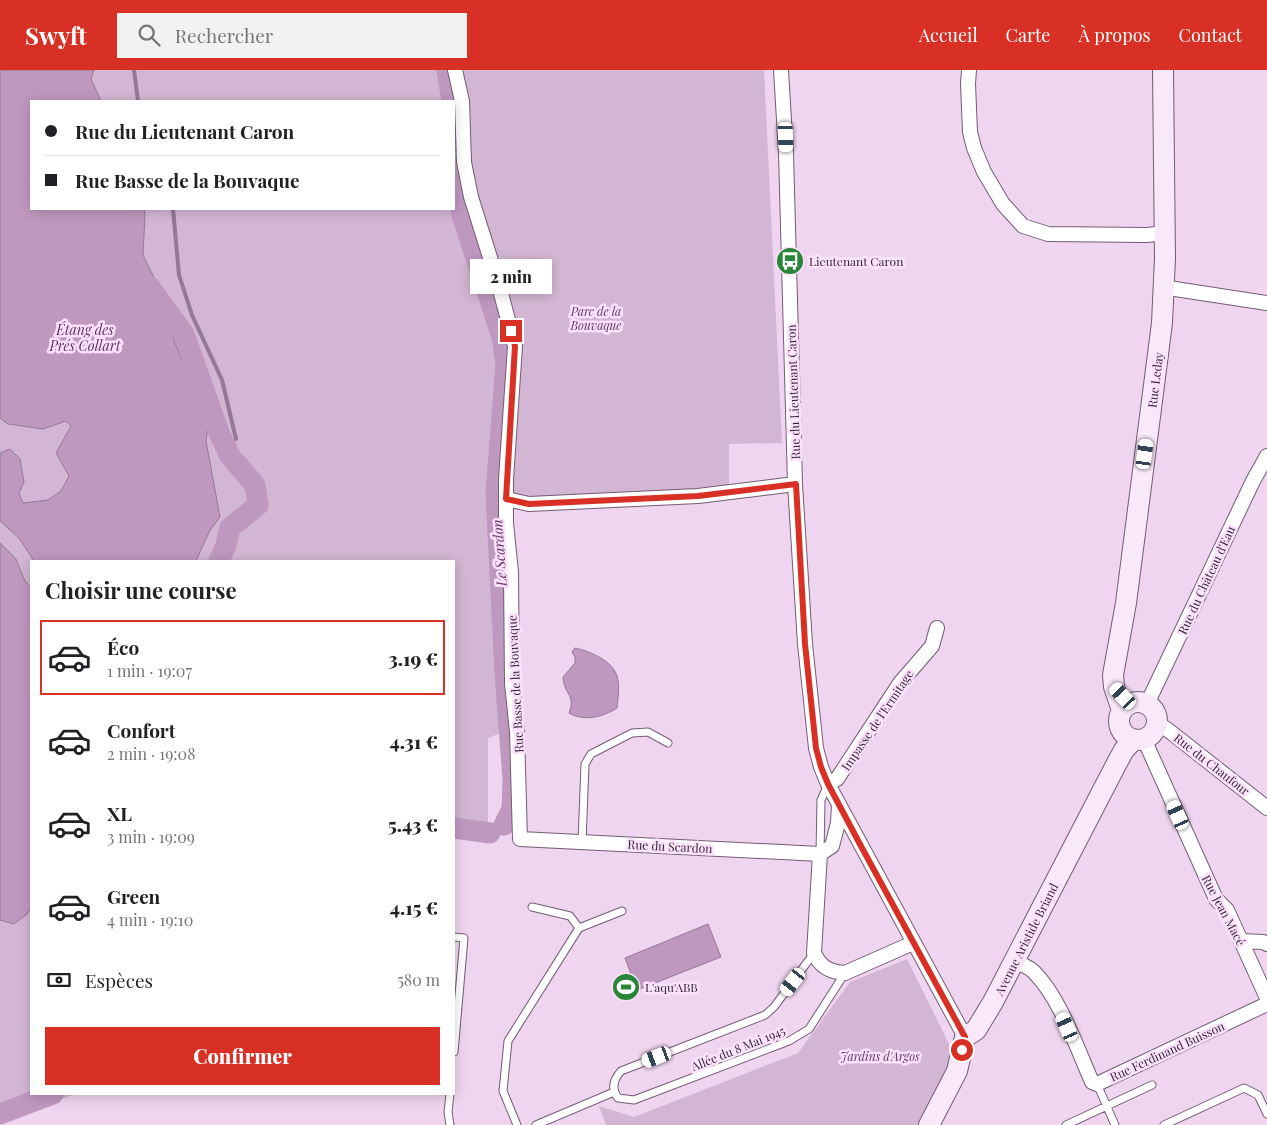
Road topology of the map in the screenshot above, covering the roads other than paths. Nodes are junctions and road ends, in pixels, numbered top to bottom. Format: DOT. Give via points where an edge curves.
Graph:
graph roads {
  1 [pos="455,70"];
  2 [pos="781,70"];
  3 [pos="970,70"];
  4 [pos="1163,70"];
  5 [pos="1165,233"];
  6 [pos="1162,287"];
  7 [pos="1267,303"];
  8 [pos="1267,456"];
  9 [pos="796,484"];
  10 [pos="506,499"];
  11 [pos="937,628"];
  12 [pos="1134,706"];
  13 [pos="1156,723"];
  14 [pos="1132,741"];
  15 [pos="668,743"];
  16 [pos="828,784"];
  17 [pos="839,804"];
  18 [pos="1267,808"];
  19 [pos="520,839"];
  20 [pos="582,842"];
  21 [pos="860,844"];
  22 [pos="832,846"];
  23 [pos="820,854"];
  24 [pos="532,908"];
  25 [pos="622,911"];
  26 [pos="579,928"];
  27 [pos="455,937"];
  28 [pos="1242,941"];
  29 [pos="913,943"];
  30 [pos="1267,944"];
  31 [pos="814,953"];
  32 [pos="1014,962"];
  33 [pos="845,973"];
  34 [pos="1267,998"];
  35 [pos="1267,1004"];
  36 [pos="965,1037"];
  37 [pos="455,1041"];
  38 [pos="1097,1084"];
  39 [pos="1152,1085"];
  40 [pos="614,1092"];
  41 [pos="449,1095"];
  42 [pos="1107,1105"];
  43 [pos="1267,1114"];
  44 [pos="450,1125"];
  45 [pos="517,1125"];
  46 [pos="536,1125"];
  47 [pos="929,1125"];
  48 [pos="1066,1125"];
  49 [pos="1115,1125"];
  50 [pos="1164,1125"];
  1 -- 10 [label="street, Rue Basse de la Bouvaque" via="462,101 464,162 471,197 515,346"];
  2 -- 9 [label="street, Rue du Lieutenant Caron"];
  3 -- 5 [label="street" via="970,132 974,148 1003,204 1023,226 1048,234"];
  4 -- 5 [label="main road, Rue Leday"];
  5 -- 6 [label="main road, Rue Leday"];
  6 -- 7 [label="street"];
  6 -- 12 [label="main road, Rue Leday" via="1162,323 1126,603 1113,675 1114,687"];
  8 -- 12 [label="street, Rue du Château d'Eau"];
  9 -- 10 [label="street" via="670,498 529,504"];
  9 -- 16 [label="street, Rue du Lieutenant Caron" via="805,644 816,748"];
  10 -- 19 [label="street, Rue Basse de la Bouvaque"];
  11 -- 16 [label="street, Impasse de l'Ermitage" via="932,646 900,684 837,779"];
  12 -- 13 [label="main road" via="1155,712"];
  12 -- 14 [label="main road" via="1119,724"];
  13 -- 14 [label="main road" via="1152,733"];
  13 -- 18 [label="street, Rue du Chaufour"];
  14 -- 28 [label="street, Rue Jean Macé" via="1216,899 1227,910"];
  14 -- 32 [label="main road, Avenue Aristide Briand"];
  15 -- 20 [label="lane" via="648,732 632,733 591,754 585,764"];
  16 -- 17 [label="street, Rue du Lieutenant Caron"];
  16 -- 23 [label="lane" via="821,800"];
  17 -- 21 [label="street, Rue du Lieutenant Caron"];
  17 -- 22 [label="street"];
  19 -- 20 [label="street, Rue du Scardon"];
  20 -- 23 [label="street, Rue du Scardon"];
  21 -- 22 [label="street"];
  21 -- 29 [label="street, Rue du Lieutenant Caron"];
  22 -- 23 [label="street"];
  23 -- 31 [label="street"];
  24 -- 26 [label="lane" via="570,916"];
  25 -- 26 [label="lane"];
  26 -- 45 [label="lane" via="508,1041 503,1091"];
  27 -- 37 [label="lane" via="464,938"];
  28 -- 30 [label="street"];
  28 -- 34 [label="street, Rue Jean Macé"];
  29 -- 33 [label="street"];
  29 -- 36 [label="street, Rue du Lieutenant Caron"];
  31 -- 33 [label="street" via="824,968"];
  31 -- 40 [label="lane, Allée du 8 Mai 1945" via="765,1015 621,1071 613,1084"];
  32 -- 36 [label="main road, Avenue Aristide Briand" via="976,1030"];
  32 -- 38 [label="street, Rue Ferdinand Buisson" via="1033,971 1048,989 1092,1082"];
  33 -- 40 [label="lane, Allée du 8 Mai 1945" via="809,1029 789,1041 634,1100 618,1098"];
  35 -- 38 [label="street, Rue Ferdinand Buisson"];
  36 -- 47 [label="main road" via="957,1071"];
  38 -- 42 [label="lane"];
  39 -- 42 [label="lane"];
  40 -- 46 [label="lane"];
  41 -- 44 [label="lane"];
  42 -- 48 [label="lane"];
  42 -- 49 [label="lane"];
  43 -- 50 [label="lane" via="1258,1096 1244,1088"];
}
